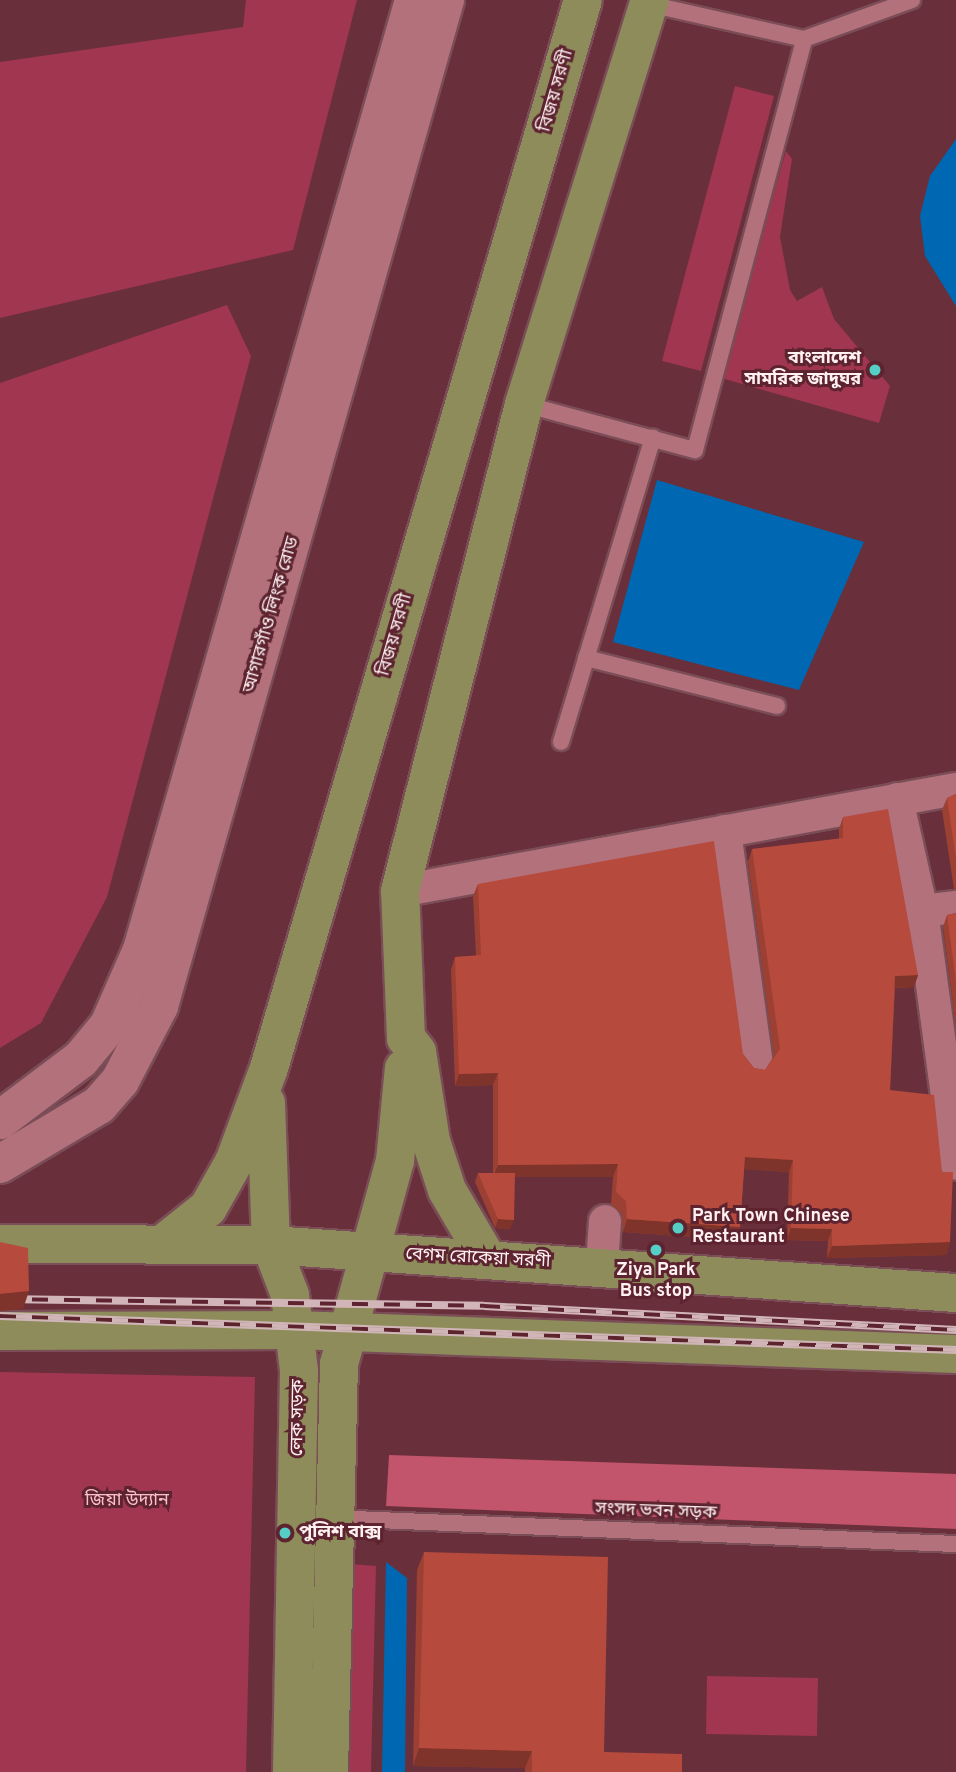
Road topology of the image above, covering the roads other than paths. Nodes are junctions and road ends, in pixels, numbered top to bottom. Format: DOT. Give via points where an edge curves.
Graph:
graph roads {
  1 [pos="414,0"];
  2 [pos="445,0"];
  3 [pos="583,0"];
  4 [pos="912,0"];
  5 [pos="649,2"];
  6 [pos="804,38"];
  7 [pos="524,404"];
  8 [pos="653,438"];
  9 [pos="586,658"];
  10 [pos="777,706"];
  11 [pos="561,742"];
  12 [pos="956,789"];
  13 [pos="897,799"];
  14 [pos="725,831"];
  15 [pos="400,891"];
  16 [pos="956,907"];
  17 [pos="922,911"];
  18 [pos="405,1038"];
  19 [pos="757,1064"];
  20 [pos="269,1068"];
  21 [pos="50,1088"];
  22 [pos="0,1120"];
  23 [pos="68,1127"];
  24 [pos="0,1164"];
  25 [pos="956,1164"];
  26 [pos="605,1221"];
  27 [pos="164,1243"];
  28 [pos="0,1244"];
  29 [pos="271,1245"];
  30 [pos="368,1253"];
  31 [pos="488,1261"];
  32 [pos="602,1265"];
  33 [pos="956,1293"];
  34 [pos="296,1329"];
  35 [pos="0,1331"];
  36 [pos="344,1331"];
  37 [pos="956,1354"];
  38 [pos="354,1519"];
  39 [pos="956,1544"];
  40 [pos="292,1772"];
  41 [pos="329,1772"];
  1 -- 21 [label="main road, আগারগাঁও লিংক রোড" via="142,950 109,1025"];
  2 -- 23 [label="main road, আগারগাঁও লিংক রোড" via="170,976 120,1081"];
  3 -- 20 [label="main road, বিজয় সরণী"];
  4 -- 6 [label="lane"];
  5 -- 6 [label="lane"];
  5 -- 7 [label="main road"];
  6 -- 8 [label="lane" via="695,450"];
  7 -- 8 [label="lane"];
  7 -- 15 [label="main road"];
  8 -- 9 [label="lane"];
  9 -- 10 [label="lane"];
  9 -- 11 [label="lane"];
  12 -- 13 [label="street"];
  13 -- 14 [label="street"];
  13 -- 17 [label="street"];
  14 -- 15 [label="street"];
  14 -- 19 [label="street"];
  15 -- 18 [label="main road"];
  16 -- 17 [label="street"];
  17 -- 25 [label="street"];
  18 -- 30 [label="main road" via="395,1161"];
  18 -- 31 [label="main road" via="417,1052 431,1141 447,1190"];
  20 -- 27 [label="main road, বিজয় সরণী" via="234,1162 208,1208"];
  20 -- 29 [label="main road, লেক সড়ক" via="264,1138"];
  21 -- 22 [label="main road, আগারগাঁও লিংক রোড"];
  21 -- 23 [label="main road"];
  23 -- 24 [label="main road, আগারগাঁও লিংক রোড"];
  26 -- 32 [label="street"];
  27 -- 28 [label="main road, বেগম রোকেয়া সরণী"];
  27 -- 29 [label="main road, বেগম রোকেয়া সরণী"];
  29 -- 30 [label="main road, বেগম রোকেয়া সরণী"];
  29 -- 34 [label="main road, লেক সড়ক"];
  30 -- 31 [label="main road, বেগম রোকেয়া সরণী"];
  30 -- 36 [label="main road"];
  31 -- 32 [label="main road, বেগম রোকেয়া সরণী"];
  32 -- 33 [label="main road, বেগম রোকেয়া সরণী"];
  34 -- 35 [label="main road"];
  34 -- 36 [label="main road"];
  34 -- 40 [label="main road, লেক সড়ক"];
  36 -- 37 [label="main road"];
  36 -- 41 [label="main road"];
  38 -- 39 [label="lane, সংসদ ভবন সড়ক"];
}
